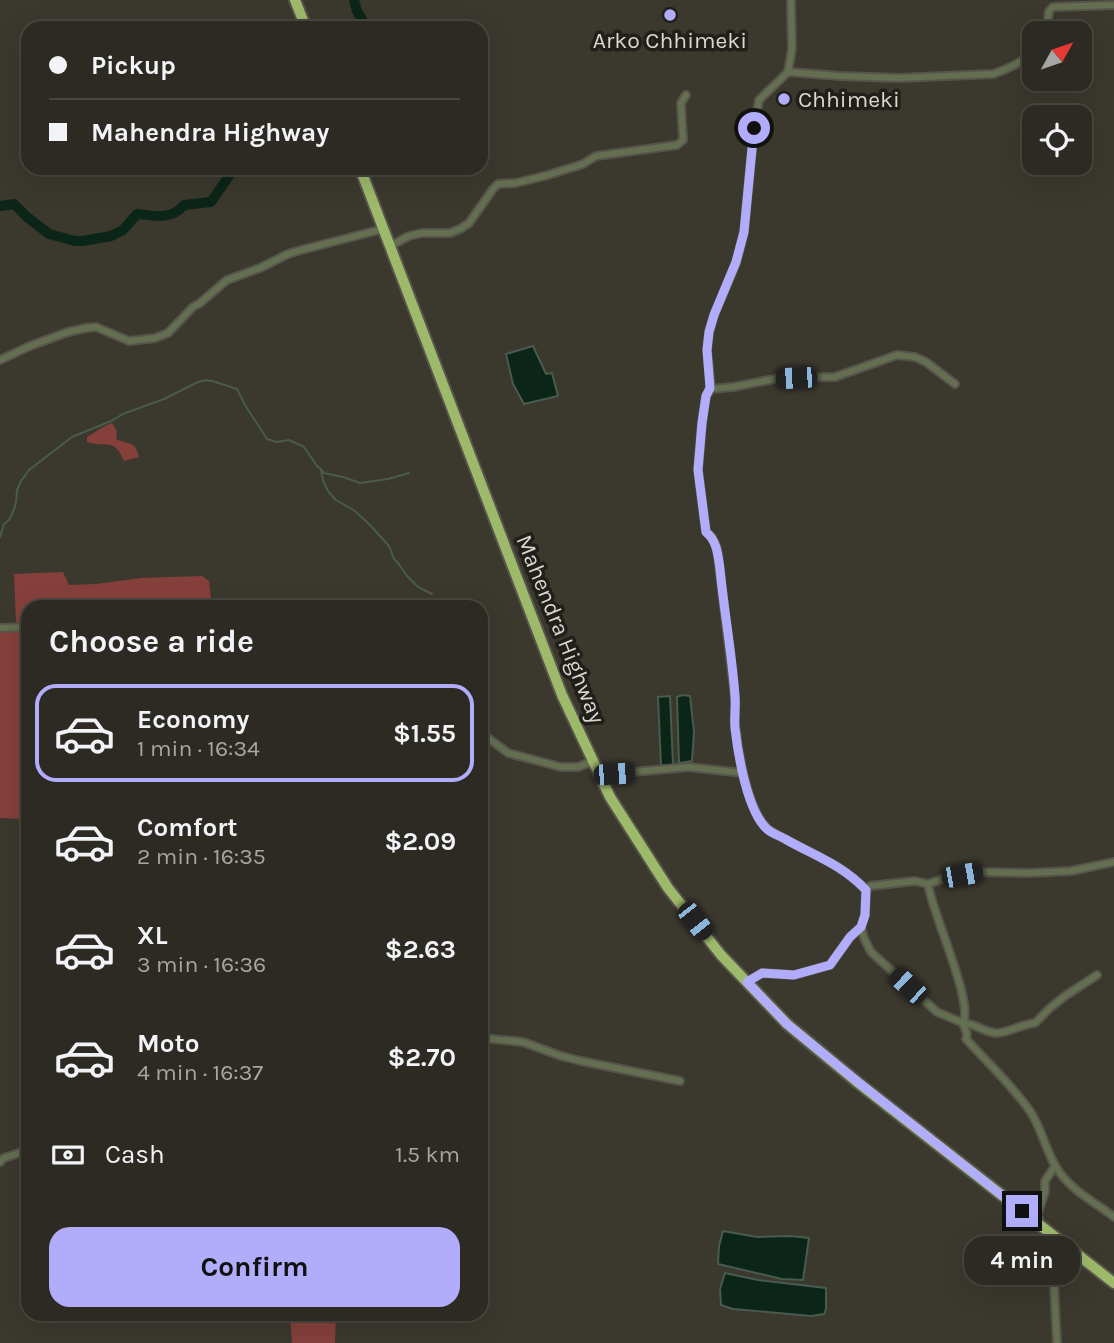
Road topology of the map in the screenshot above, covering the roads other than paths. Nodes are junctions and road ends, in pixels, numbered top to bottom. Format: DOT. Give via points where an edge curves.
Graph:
graph roads {
  1 [pos="295,0"];
  2 [pos="792,0"];
  3 [pos="1114,5"];
  4 [pos="303,21"];
  5 [pos="1048,21"];
  6 [pos="1022,61"];
  7 [pos="788,72"];
  8 [pos="686,96"];
  9 [pos="362,175"];
  10 [pos="383,229"];
  11 [pos="390,246"];
  12 [pos="0,360"];
  13 [pos="955,384"];
  14 [pos="710,388"];
  15 [pos="21,627"];
  16 [pos="0,628"];
  17 [pos="488,738"];
  18 [pos="593,761"];
  19 [pos="743,773"];
  20 [pos="599,775"];
  21 [pos="1114,862"];
  22 [pos="929,884"];
  23 [pos="866,890"];
  24 [pos="861,927"];
  25 [pos="1097,975"];
  26 [pos="747,982"];
  27 [pos="963,1023"];
  28 [pos="488,1039"];
  29 [pos="680,1081"];
  30 [pos="21,1152"];
  31 [pos="0,1162"];
  32 [pos="1055,1166"];
  33 [pos="1114,1217"];
  34 [pos="1042,1227"];
  35 [pos="1078,1255"];
  36 [pos="1114,1283"];
  37 [pos="1057,1343"];
  1 -- 4 [label="highway"];
  2 -- 7 [label="street"];
  3 -- 5 [label="street" via="1053,7"];
  6 -- 7 [label="street" via="993,74 898,78"];
  7 -- 14 [label="street" via="759,100 744,232 709,332"];
  8 -- 11 [label="street" via="681,103 682,140 677,145 596,156 548,175 498,184 460,229 409,236"];
  9 -- 10 [label="highway, Mahendra Highway"];
  10 -- 11 [label="highway, Mahendra Highway"];
  10 -- 12 [label="street" via="288,254 227,280 155,338 129,341 96,327 86,328"];
  11 -- 18 [label="highway, Mahendra Highway" via="562,695"];
  13 -- 14 [label="street" via="926,362 897,355 835,377"];
  14 -- 19 [label="street" via="698,470 706,532 717,548"];
  15 -- 16 [label="street"];
  17 -- 18 [label="street" via="508,753 561,767"];
  18 -- 20 [label="highway, Mahendra Highway"];
  19 -- 20 [label="street" via="689,767"];
  19 -- 23 [label="street" via="756,813 767,829 833,863"];
  20 -- 26 [label="highway, Mahendra Highway" via="668,888"];
  21 -- 22 [label="street" via="1071,871 978,872"];
  22 -- 23 [label="street" via="915,881"];
  22 -- 27 [label="street" via="965,1005"];
  23 -- 24 [label="street"];
  24 -- 26 [label="street" via="830,965 794,975 762,973"];
  24 -- 27 [label="street" via="871,952 937,1012"];
  25 -- 27 [label="street" via="1035,1023 999,1033"];
  26 -- 34 [label="highway, Mahendra Highway" via="807,1041"];
  27 -- 32 [label="street" via="966,1038 1039,1125"];
  28 -- 29 [label="street" via="523,1042 561,1056"];
  30 -- 31 [label="street"];
  32 -- 33 [label="street" via="1069,1183"];
  32 -- 34 [label="street" via="1045,1181 1037,1215"];
  34 -- 35 [label="highway, Mahendra Highway"];
  35 -- 36 [label="highway, Mahendra Highway"];
  35 -- 37 [label="street" via="1054,1284"];
}
